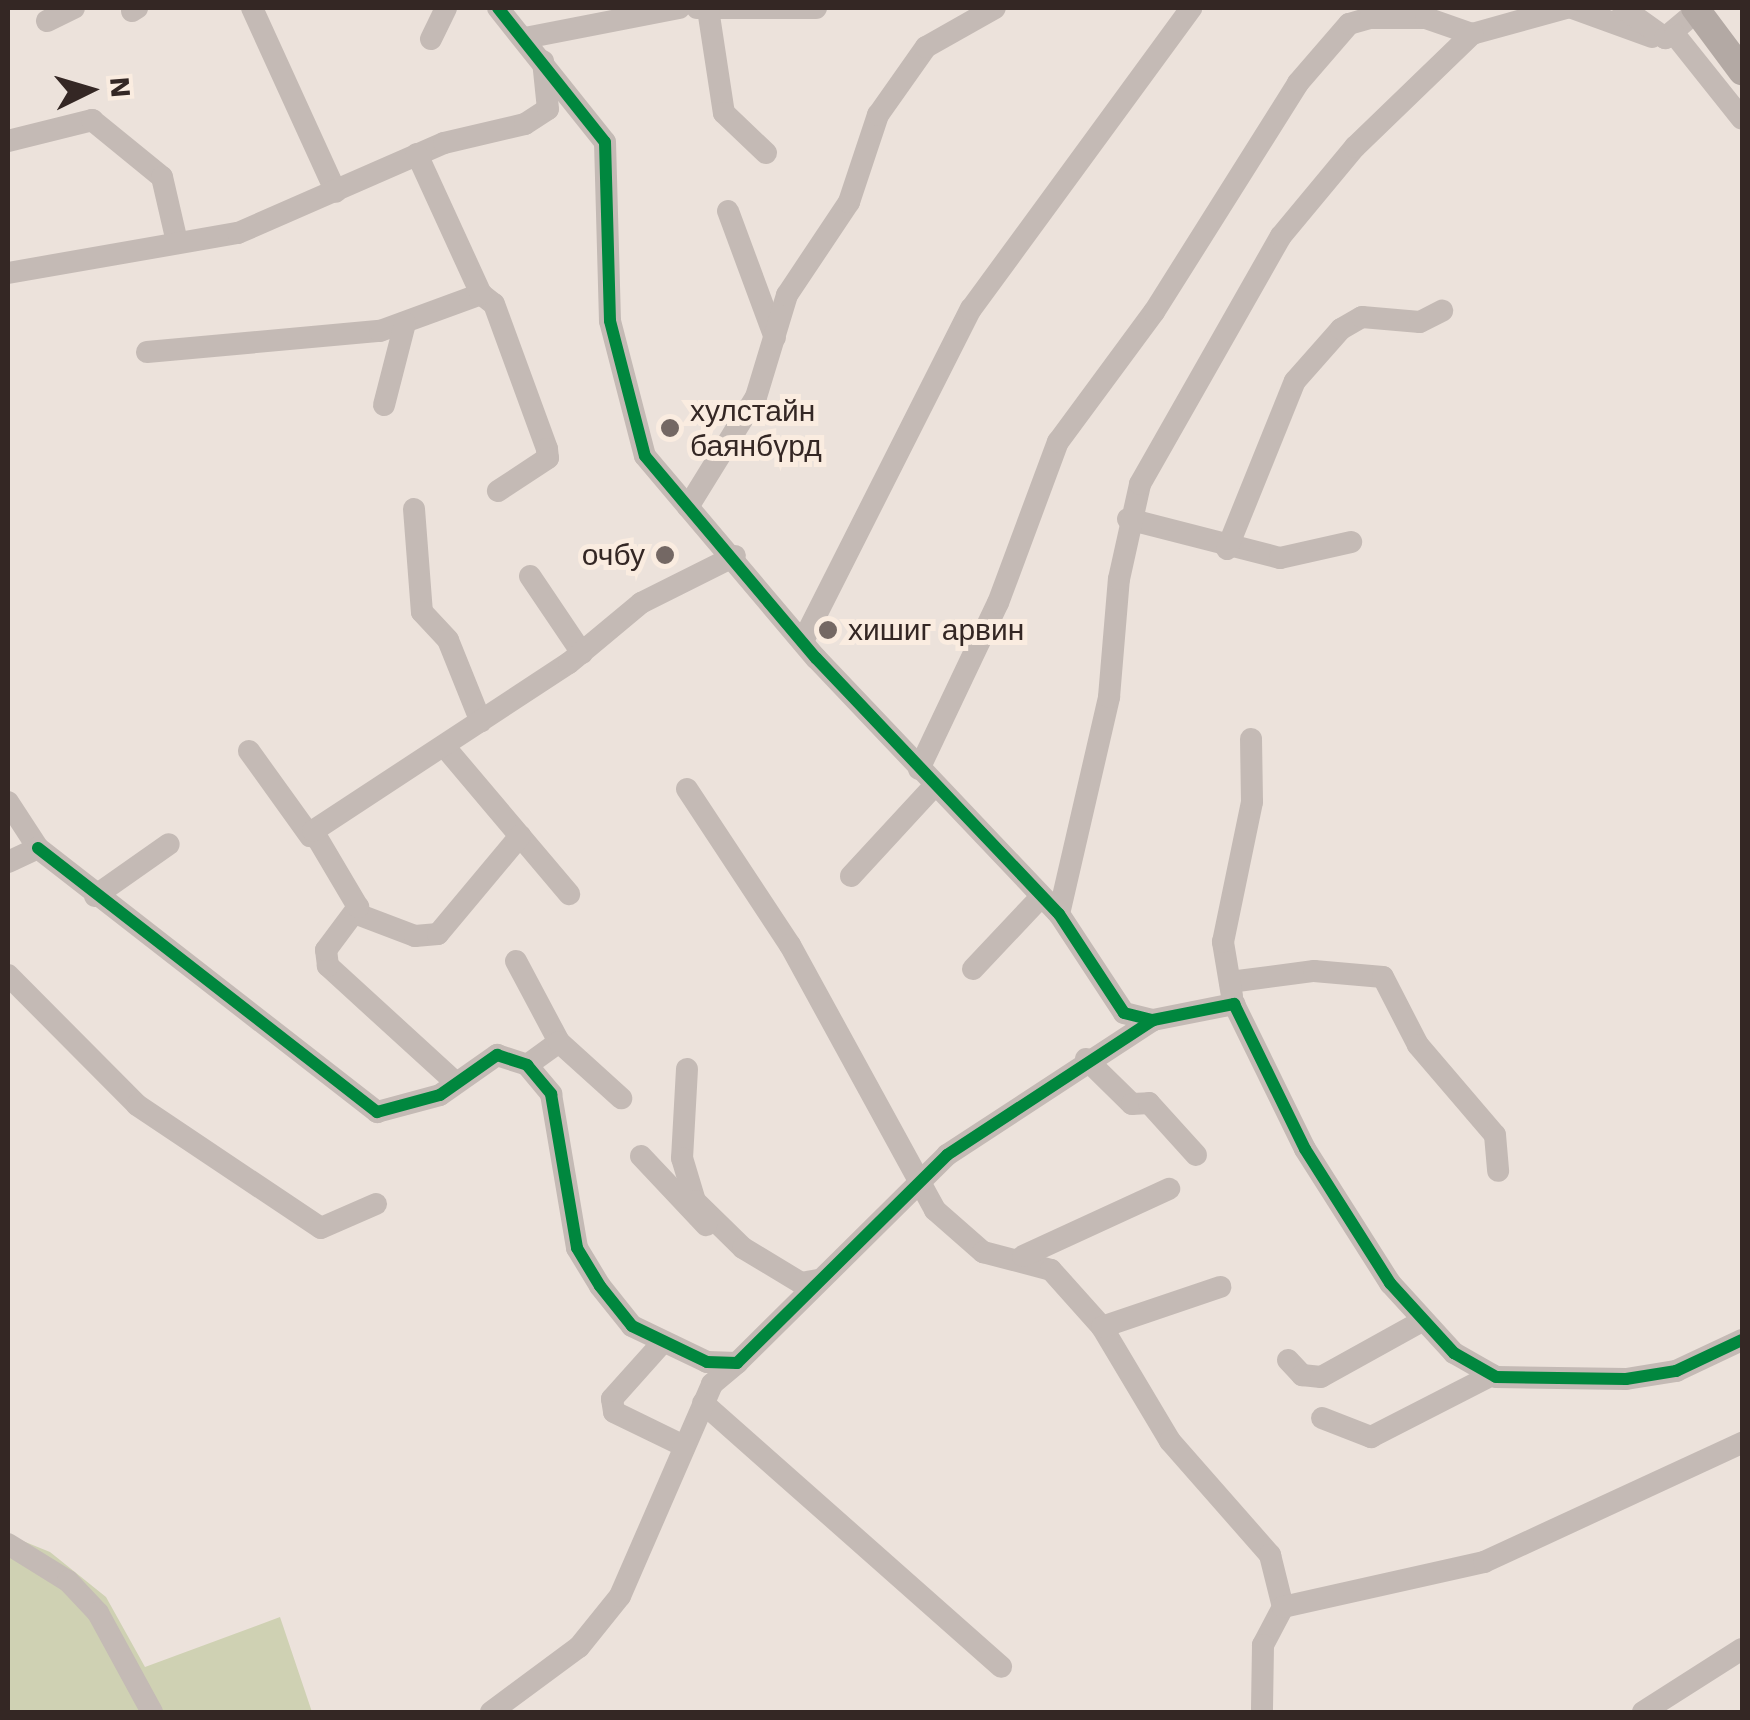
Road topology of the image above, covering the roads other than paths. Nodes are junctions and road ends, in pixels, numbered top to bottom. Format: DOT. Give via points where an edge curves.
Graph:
graph roads {
  1 [pos="74,8"];
  2 [pos="252,8"];
  3 [pos="446,8"];
  4 [pos="498,8"];
  5 [pos="679,8"];
  6 [pos="697,8"];
  7 [pos="708,8"];
  8 [pos="816,8"];
  9 [pos="995,8"];
  10 [pos="1191,8"];
  11 [pos="1569,8"];
  12 [pos="1624,8"];
  13 [pos="1696,10"];
  14 [pos="967,16"];
  15 [pos="47,21"];
  16 [pos="1472,34"];
  17 [pos="1665,36"];
  18 [pos="525,38"];
  19 [pos="431,39"];
  20 [pos="542,57"];
  21 [pos="1742,71"];
  22 [pos="1742,119"];
  23 [pos="8,141"];
  24 [pos="417,154"];
  25 [pos="766,154"];
  26 [pos="336,192"];
  27 [pos="728,211"];
  28 [pos="178,242"];
  29 [pos="8,273"];
  30 [pos="480,294"];
  31 [pos="1442,311"];
  32 [pos="405,323"];
  33 [pos="775,338"];
  34 [pos="148,352"];
  35 [pos="384,405"];
  36 [pos="498,491"];
  37 [pos="688,507"];
  38 [pos="414,509"];
  39 [pos="1128,519"];
  40 [pos="1351,542"];
  41 [pos="1227,549"];
  42 [pos="734,556"];
  43 [pos="530,576"];
  44 [pos="804,638"];
  45 [pos="582,653"];
  46 [pos="481,722"];
  47 [pos="1251,738"];
  48 [pos="444,746"];
  49 [pos="248,752"];
  50 [pos="927,778"];
  51 [pos="687,789"];
  52 [pos="8,802"];
  53 [pos="310,836"];
  54 [pos="520,836"];
  55 [pos="169,844"];
  56 [pos="38,848"];
  57 [pos="8,862"];
  58 [pos="851,876"];
  59 [pos="569,894"];
  60 [pos="95,896"];
  61 [pos="1040,898"];
  62 [pos="358,914"];
  63 [pos="1059,914"];
  64 [pos="516,962"];
  65 [pos="973,968"];
  66 [pos="8,975"];
  67 [pos="1232,994"];
  68 [pos="1153,1020"];
  69 [pos="560,1042"];
  70 [pos="1086,1059"];
  71 [pos="527,1065"];
  72 [pos="687,1069"];
  73 [pos="454,1081"];
  74 [pos="620,1098"];
  75 [pos="641,1156"];
  76 [pos="1196,1156"];
  77 [pos="1498,1172"];
  78 [pos="919,1179"];
  79 [pos="1169,1189"];
  80 [pos="376,1204"];
  81 [pos="743,1248"];
  82 [pos="1023,1256"];
  83 [pos="818,1280"];
  84 [pos="1220,1287"];
  85 [pos="1422,1321"];
  86 [pos="1102,1327"];
  87 [pos="1742,1340"];
  88 [pos="662,1343"];
  89 [pos="1288,1360"];
  90 [pos="736,1363"];
  91 [pos="1492,1375"];
  92 [pos="704,1403"];
  93 [pos="1322,1418"];
  94 [pos="1742,1442"];
  95 [pos="684,1446"];
  96 [pos="8,1544"];
  97 [pos="1283,1607"];
  98 [pos="1742,1650"];
  99 [pos="1001,1666"];
  100 [pos="152,1712"];
  101 [pos="491,1712"];
  102 [pos="1262,1712"];
  103 [pos="1642,1712"];
  1 -- 15 [label="street"];
  2 -- 26 [label="street"];
  3 -- 19 [label="street"];
  4 -- 18 [label="street"];
  5 -- 18 [label="street"];
  6 -- 7 [label="street"];
  7 -- 8 [label="street"];
  7 -- 25 [label="street" via="724,113"];
  9 -- 14 [label="street"];
  10 -- 44 [label="street" via="970,309"];
  11 -- 16 [label="street"];
  11 -- 17 [label="street"];
  12 -- 17 [label="street"];
  13 -- 17 [label="street"];
  13 -- 21 [label="main road"];
  14 -- 33 [label="street" via="926,47 878,114 848,202 787,295"];
  16 -- 39 [label="street" via="1355,147 1282,236"];
  16 -- 50 [label="street" via="1426,18 1370,18 1349,24 1298,83 1154,312 1058,442"];
  17 -- 22 [label="street"];
  18 -- 20 [label="street"];
  20 -- 24 [label="street" via="548,109"];
  20 -- 37 [label="street" via="605,142 610,321 623,392 645,456"];
  23 -- 28 [label="street" via="92,120 138,148 162,178"];
  24 -- 26 [label="street"];
  24 -- 30 [label="street"];
  26 -- 28 [label="street" via="238,234"];
  27 -- 33 [label="street"];
  28 -- 29 [label="street"];
  30 -- 32 [label="street"];
  30 -- 36 [label="street" via="494,304 548,458"];
  31 -- 41 [label="street" via="1420,322 1362,317 1295,380"];
  32 -- 34 [label="street"];
  32 -- 35 [label="street"];
  33 -- 37 [label="street" via="756,397"];
  37 -- 42 [label="street"];
  38 -- 46 [label="street" via="422,612 448,640"];
  39 -- 41 [label="street"];
  39 -- 63 [label="street" via="1110,697"];
  40 -- 41 [label="street" via="1312,557"];
  42 -- 44 [label="street"];
  42 -- 45 [label="street" via="641,603"];
  43 -- 45 [label="street"];
  44 -- 50 [label="street"];
  45 -- 46 [label="street"];
  46 -- 48 [label="street"];
  47 -- 67 [label="street" via="1252,802 1223,942"];
  48 -- 53 [label="street"];
  48 -- 54 [label="street"];
  49 -- 53 [label="street"];
  50 -- 58 [label="street"];
  50 -- 61 [label="street"];
  51 -- 78 [label="street" via="790,945"];
  52 -- 56 [label="street"];
  53 -- 62 [label="street"];
  54 -- 59 [label="street"];
  54 -- 62 [label="street" via="438,934 414,936"];
  55 -- 60 [label="street"];
  56 -- 57 [label="street"];
  56 -- 60 [label="street"];
  60 -- 73 [label="street" via="377,1112 406,1110"];
  61 -- 63 [label="street"];
  61 -- 65 [label="street"];
  62 -- 73 [label="street" via="326,950 328,966"];
  63 -- 68 [label="street" via="1124,1014"];
  64 -- 69 [label="street"];
  66 -- 80 [label="street" via="137,1105 321,1228"];
  67 -- 68 [label="street"];
  67 -- 77 [label="street" via="1314,971 1382,977 1418,1045 1495,1135"];
  67 -- 85 [label="street" via="1305,1149"];
  68 -- 70 [label="street"];
  69 -- 71 [label="street"];
  69 -- 74 [label="street"];
  70 -- 76 [label="street" via="1132,1104 1149,1103"];
  70 -- 78 [label="street"];
  71 -- 73 [label="street" via="497,1055"];
  71 -- 88 [label="street" via="551,1094 576,1248 632,1326"];
  72 -- 81 [label="street" via="686,1173 695,1201"];
  75 -- 81 [label="street" via="682,1210"];
  78 -- 82 [label="street" via="935,1210 983,1252"];
  78 -- 83 [label="street"];
  79 -- 82 [label="street"];
  81 -- 83 [label="street" via="801,1282"];
  82 -- 86 [label="street" via="1051,1270"];
  83 -- 90 [label="street" via="790,1320"];
  84 -- 86 [label="street"];
  85 -- 89 [label="street" via="1321,1377 1302,1375"];
  85 -- 91 [label="street"];
  86 -- 97 [label="street" via="1170,1441 1270,1554"];
  87 -- 91 [label="street" via="1676,1371 1626,1379"];
  88 -- 90 [label="street"];
  88 -- 95 [label="street" via="612,1399 614,1412"];
  90 -- 92 [label="street"];
  91 -- 93 [label="street" via="1370,1437"];
  92 -- 95 [label="street"];
  92 -- 99 [label="street"];
  94 -- 97 [label="street" via="1484,1562"];
  95 -- 101 [label="street" via="620,1596 579,1648"];
  96 -- 100 [label="street" via="98,1613"];
  97 -- 102 [label="street" via="1263,1645"];
  98 -- 103 [label="street"];
}
